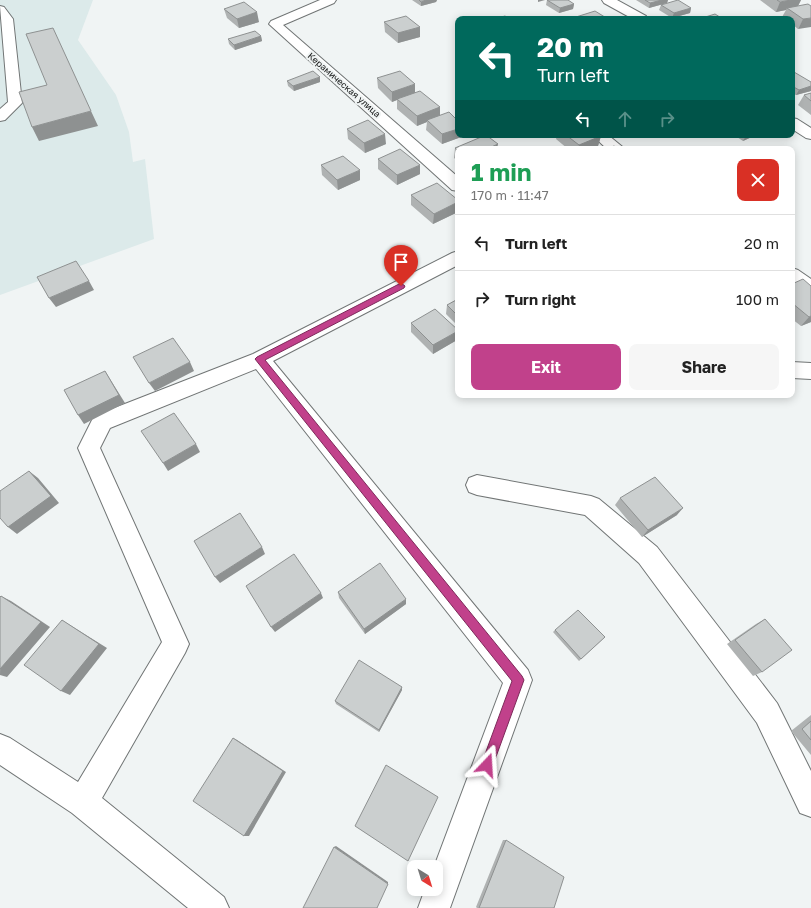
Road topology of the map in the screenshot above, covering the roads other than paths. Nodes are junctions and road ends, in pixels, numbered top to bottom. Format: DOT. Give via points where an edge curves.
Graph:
graph roads {
  1 [pos="330,0"];
  2 [pos="608,0"];
  3 [pos="0,10"];
  4 [pos="637,16"];
  5 [pos="0,117"];
  6 [pos="795,124"];
  7 [pos="811,135"];
  8 [pos="603,138"];
  9 [pos="613,146"];
  10 [pos="455,183"];
  11 [pos="455,259"];
  12 [pos="795,276"];
  13 [pos="811,288"];
  14 [pos="260,359"];
  15 [pos="795,370"];
  16 [pos="811,371"];
  17 [pos="477,485"];
  18 [pos="0,748"];
  19 [pos="83,802"];
  20 [pos="811,802"];
  21 [pos="213,908"];
  22 [pos="434,908"];
  1 -- 10 [label="street, Керамическая улица" via="275,24"];
  2 -- 4 [label="street"];
  3 -- 5 [label="street" via="7,19 15,103"];
  6 -- 7 [label="street"];
  8 -- 9 [label="street"];
  11 -- 14 [label="street"];
  12 -- 13 [label="street"];
  14 -- 19 [label="street" via="102,422 89,448 176,644"];
  14 -- 22 [label="street" via="518,680"];
  15 -- 16 [label="street"];
  17 -- 20 [label="street" via="592,506 648,555 767,713"];
  18 -- 19 [label="street"];
  19 -- 21 [label="street"];
}
